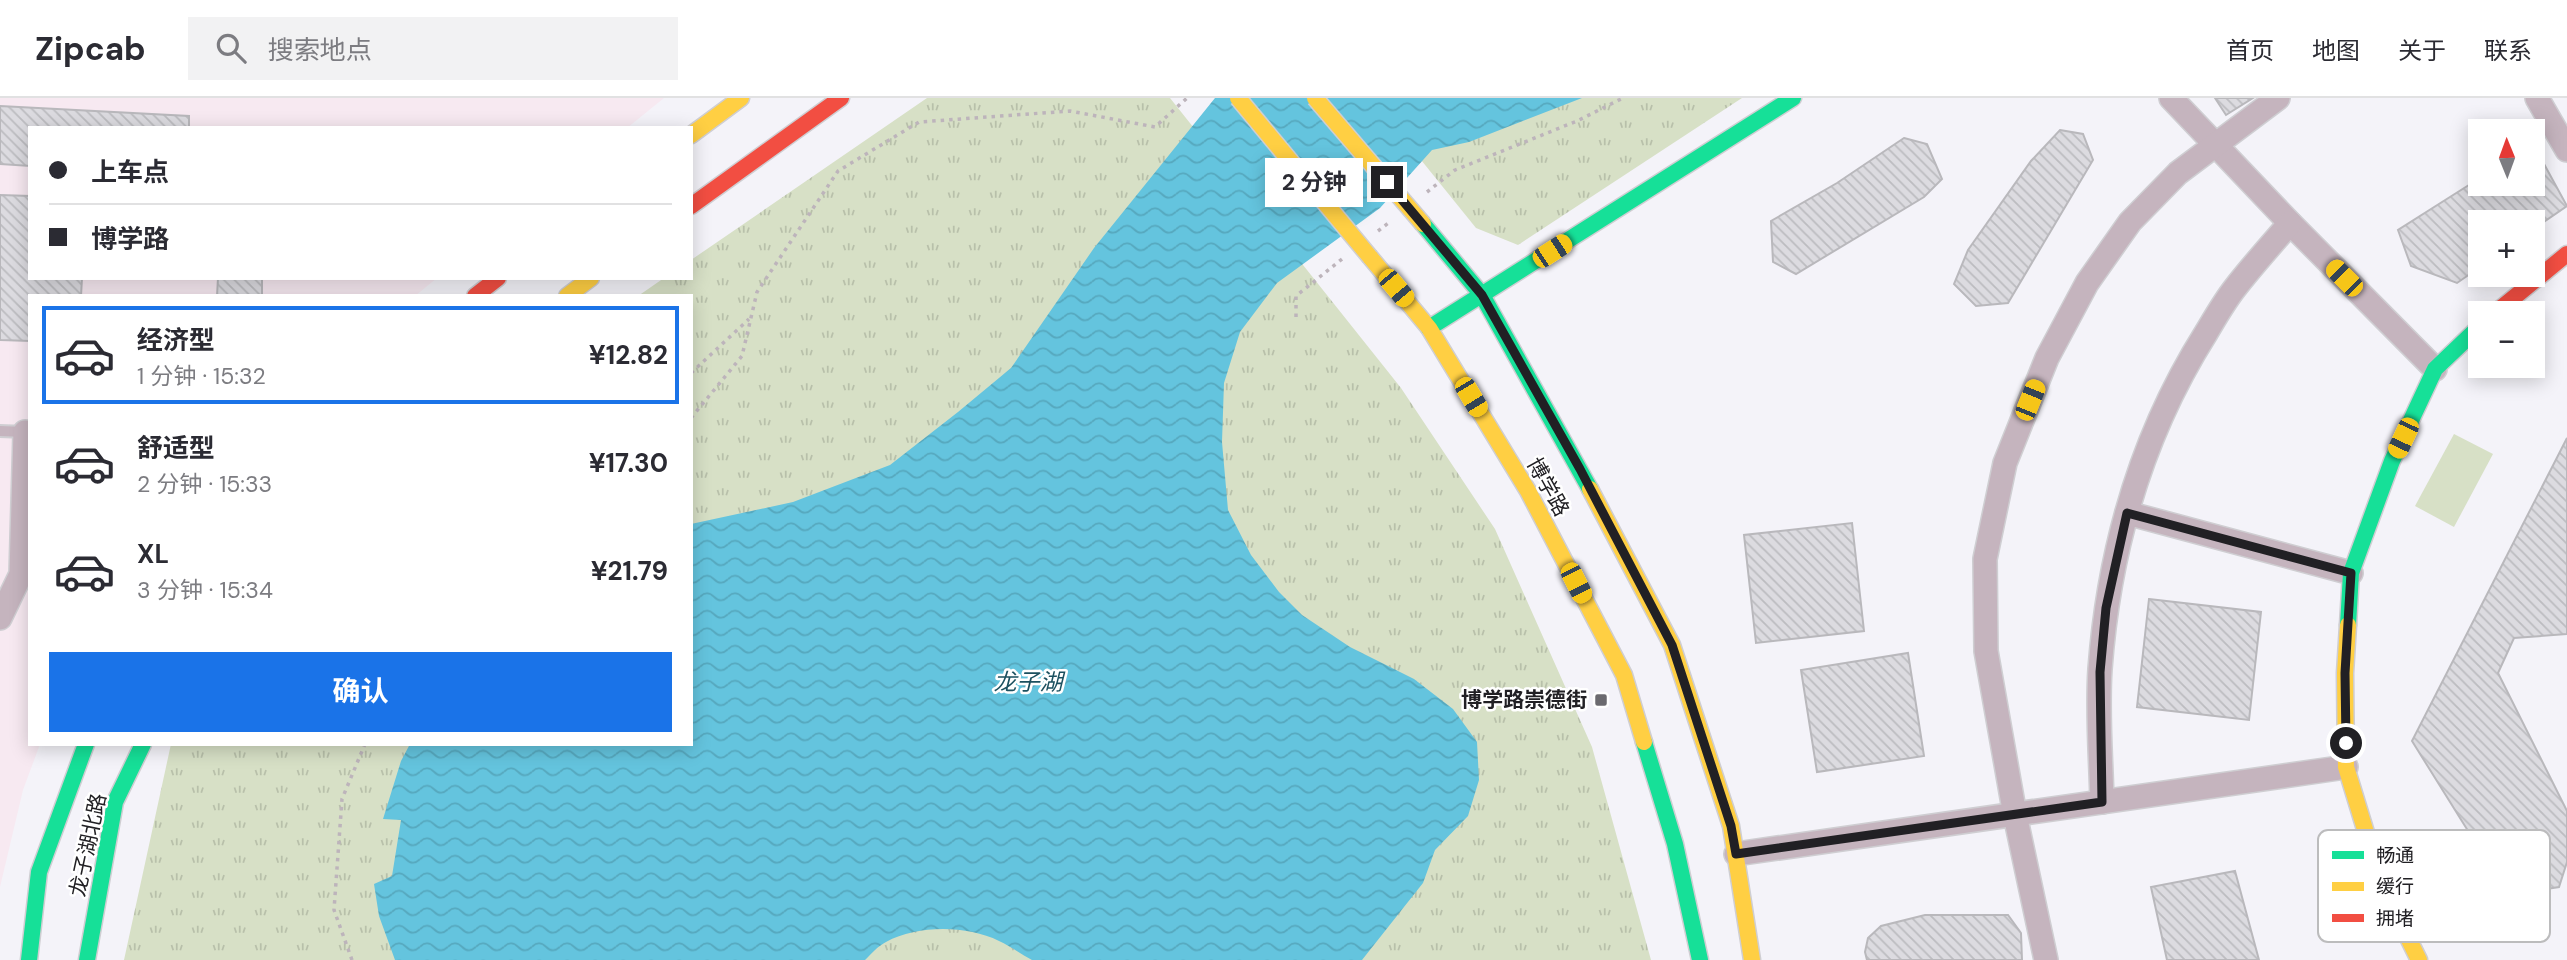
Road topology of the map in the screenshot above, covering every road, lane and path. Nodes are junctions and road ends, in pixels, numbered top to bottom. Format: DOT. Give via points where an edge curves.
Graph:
graph roads {
  1 [pos="741,98"];
  2 [pos="841,98"];
  3 [pos="1238,98"];
  4 [pos="1315,98"];
  5 [pos="1623,98"];
  6 [pos="1793,98"];
  7 [pos="2171,98"];
  8 [pos="2278,98"];
  9 [pos="2537,98"];
  10 [pos="1188,99"];
  11 [pos="693,134"];
  12 [pos="2215,143"];
  13 [pos="2567,149"];
  14 [pos="1423,195"];
  15 [pos="693,205"];
  16 [pos="1391,220"];
  17 [pos="2290,223"];
  18 [pos="1370,237"];
  19 [pos="1349,254"];
  20 [pos="2564,263"];
  21 [pos="495,280"];
  22 [pos="588,280"];
  23 [pos="478,294"];
  24 [pos="570,294"];
  25 [pos="1482,295"];
  26 [pos="2512,301"];
  27 [pos="1296,317"];
  28 [pos="751,318"];
  29 [pos="1429,328"];
  30 [pos="2468,337"];
  31 [pos="2435,369"];
  32 [pos="693,371"];
  33 [pos="693,416"];
  34 [pos="0,431"];
  35 [pos="28,432"];
  36 [pos="2127,513"];
  37 [pos="2351,573"];
  38 [pos="0,618"];
  39 [pos="85,746"];
  40 [pos="142,746"];
  41 [pos="364,746"];
  42 [pos="2346,766"];
  43 [pos="2102,802"];
  44 [pos="2015,815"];
  45 [pos="2365,830"];
  46 [pos="1736,854"];
  47 [pos="2409,942"];
  48 [pos="29,960"];
  49 [pos="87,960"];
  50 [pos="352,960"];
  51 [pos="1700,960"];
  52 [pos="1752,960"];
  53 [pos="2046,960"];
  54 [pos="2418,960"];
  1 -- 11 [label="main road"];
  2 -- 15 [label="main road"];
  3 -- 29 [label="main road, 博学路, bridge"];
  4 -- 25 [label="main road, 博学路, bridge"];
  5 -- 14 [label="path" via="1455,170"];
  6 -- 25 [label="main road"];
  7 -- 12 [label="street"];
  8 -- 12 [label="street"];
  9 -- 13 [label="street"];
  10 -- 28 [label="path" via="1155,127 1070,111 919,122 838,172 757,292"];
  12 -- 17 [label="street"];
  12 -- 44 [label="street" via="2130,222 2087,283 2047,358 2005,463 1985,559 1986,651"];
  16 -- 18 [label="path"];
  17 -- 31 [label="street"];
  17 -- 36 [label="street" via="2233,290 2171,393 2140,464"];
  19 -- 27 [label="path" via="1296,296"];
  20 -- 26 [label="main road"];
  21 -- 23 [label="main road"];
  22 -- 24 [label="main road"];
  25 -- 29 [label="main road"];
  25 -- 46 [label="main road, 博学路" via="1672,645"];
  28 -- 32 [label="path"];
  28 -- 33 [label="path" via="742,356"];
  29 -- 51 [label="main road, 博学路" via="1528,491 1624,675 1675,844"];
  30 -- 31 [label="main road"];
  31 -- 37 [label="main road" via="2392,461"];
  34 -- 35 [label="lane"];
  35 -- 38 [label="street" via="21,574"];
  36 -- 37 [label="street"];
  36 -- 43 [label="street" via="2106,608 2100,672"];
  37 -- 42 [label="main road"];
  39 -- 48 [label="main road, 龙子湖北路" via="39,872"];
  40 -- 49 [label="main road, 龙子湖北路" via="115,802"];
  41 -- 50 [label="path" via="342,799 334,910"];
  42 -- 43 [label="street"];
  42 -- 45 [label="main road"];
  43 -- 44 [label="street"];
  44 -- 46 [label="street"];
  44 -- 53 [label="street"];
  46 -- 52 [label="main road, 博学路"];
  47 -- 54 [label="main road"];
}
